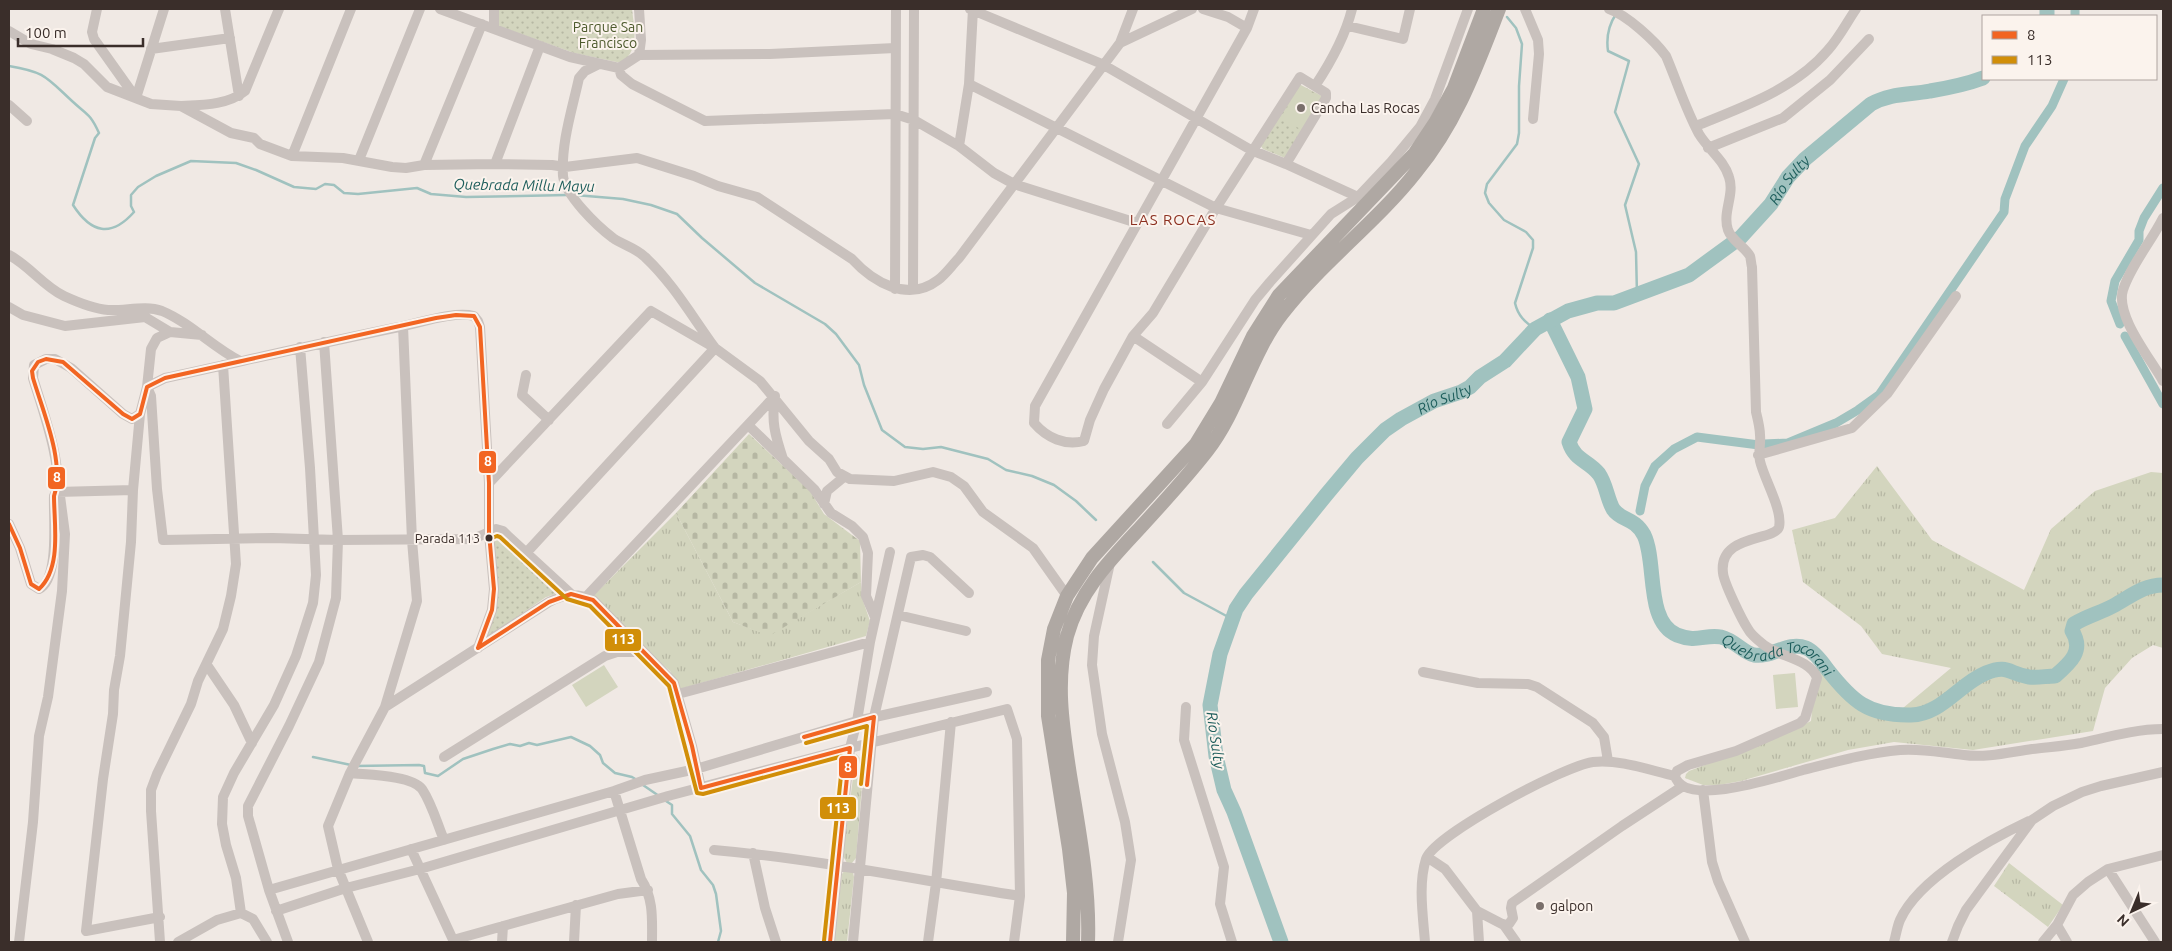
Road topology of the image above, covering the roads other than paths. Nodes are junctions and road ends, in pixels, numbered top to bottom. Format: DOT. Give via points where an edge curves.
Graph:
graph roads {
  1 [pos="97,9"];
  2 [pos="164,9"];
  3 [pos="225,9"];
  4 [pos="280,9"];
  5 [pos="351,9"];
  6 [pos="420,9"];
  7 [pos="440,9"];
  8 [pos="494,9"];
  9 [pos="639,9"];
  10 [pos="896,9"];
  11 [pos="914,9"];
  12 [pos="972,9"];
  13 [pos="1133,9"];
  14 [pos="1192,9"];
  15 [pos="1203,9"];
  16 [pos="1254,9"];
  17 [pos="1352,9"];
  18 [pos="1410,9"];
  19 [pos="1468,9"];
  20 [pos="1484,9"];
  21 [pos="1499,9"];
  22 [pos="1524,9"];
  23 [pos="1856,9"];
  24 [pos="1611,10"];
  25 [pos="482,24"];
  26 [pos="1348,26"];
  27 [pos="494,28"];
  28 [pos="1247,28"];
  29 [pos="9,31"];
  30 [pos="230,38"];
  31 [pos="1869,39"];
  32 [pos="1120,43"];
  33 [pos="540,46"];
  34 [pos="895,48"];
  35 [pos="151,49"];
  36 [pos="639,56"];
  37 [pos="599,64"];
  38 [pos="1102,64"];
  39 [pos="619,68"];
  40 [pos="969,84"];
  41 [pos="1315,86"];
  42 [pos="239,96"];
  43 [pos="136,98"];
  44 [pos="9,105"];
  45 [pos="181,106"];
  46 [pos="895,114"];
  47 [pos="1533,119"];
  48 [pos="914,120"];
  49 [pos="1196,120"];
  50 [pos="27,121"];
  51 [pos="1696,126"];
  52 [pos="1056,127"];
  53 [pos="960,146"];
  54 [pos="1708,148"];
  55 [pos="1251,150"];
  56 [pos="292,156"];
  57 [pos="359,160"];
  58 [pos="495,164"];
  59 [pos="1286,164"];
  60 [pos="424,165"];
  61 [pos="565,167"];
  62 [pos="1162,181"];
  63 [pos="1014,184"];
  64 [pos="1358,197"];
  65 [pos="1216,208"];
  66 [pos="2163,218"];
  67 [pos="1138,223"];
  68 [pos="2160,229"];
  69 [pos="1311,235"];
  70 [pos="9,255"];
  71 [pos="895,288"];
  72 [pos="914,289"];
  73 [pos="1956,296"];
  74 [pos="9,307"];
  75 [pos="403,326"];
  76 [pos="170,332"];
  77 [pos="202,335"];
  78 [pos="1133,336"];
  79 [pos="324,342"];
  80 [pos="300,347"];
  81 [pos="715,348"];
  82 [pos="240,361"];
  83 [pos="223,365"];
  84 [pos="526,375"];
  85 [pos="2163,381"];
  86 [pos="1202,382"];
  87 [pos="147,387"];
  88 [pos="775,396"];
  89 [pos="140,414"];
  90 [pos="549,420"];
  91 [pos="1168,424"];
  92 [pos="748,425"];
  93 [pos="1758,455"];
  94 [pos="784,462"];
  95 [pos="844,477"];
  96 [pos="490,483"];
  97 [pos="133,490"];
  98 [pos="57,492"];
  99 [pos="824,504"];
  100 [pos="9,524"];
  101 [pos="489,533"];
  102 [pos="313,538"];
  103 [pos="236,540"];
  104 [pos="338,540"];
  105 [pos="412,540"];
  106 [pos="527,552"];
  107 [pos="890,552"];
  108 [pos="1110,560"];
  109 [pos="969,593"];
  110 [pos="571,594"];
  111 [pos="1067,596"];
  112 [pos="586,597"];
  113 [pos="898,615"];
  114 [pos="875,617"];
  115 [pos="966,631"];
  116 [pos="870,642"];
  117 [pos="478,648"];
  118 [pos="642,652"];
  119 [pos="207,665"];
  120 [pos="1423,672"];
  121 [pos="987,692"];
  122 [pos="678,694"];
  123 [pos="386,707"];
  124 [pos="1186,707"];
  125 [pos="874,717"];
  126 [pos="857,721"];
  127 [pos="951,722"];
  128 [pos="2163,729"];
  129 [pos="252,743"];
  130 [pos="871,744"];
  131 [pos="850,748"];
  132 [pos="444,757"];
  133 [pos="1608,761"];
  134 [pos="696,769"];
  135 [pos="2163,772"];
  136 [pos="350,773"];
  137 [pos="1675,776"];
  138 [pos="1684,786"];
  139 [pos="701,788"];
  140 [pos="1703,790"];
  141 [pos="614,791"];
  142 [pos="620,811"];
  143 [pos="2032,820"];
  144 [pos="444,840"];
  145 [pos="411,849"];
  146 [pos="714,850"];
  147 [pos="753,853"];
  148 [pos="2163,855"];
  149 [pos="1427,857"];
  150 [pos="838,866"];
  151 [pos="860,868"];
  152 [pos="338,869"];
  153 [pos="420,869"];
  154 [pos="2108,869"];
  155 [pos="936,883"];
  156 [pos="346,888"];
  157 [pos="269,890"];
  158 [pos="648,890"];
  159 [pos="1020,896"];
  160 [pos="576,905"];
  161 [pos="276,911"];
  162 [pos="1477,911"];
  163 [pos="241,913"];
  164 [pos="160,917"];
  165 [pos="1504,925"];
  166 [pos="2056,925"];
  167 [pos="503,926"];
  168 [pos="453,941"];
  169 [pos="18,942"];
  170 [pos="160,942"];
  171 [pos="178,942"];
  172 [pos="267,942"];
  173 [pos="288,942"];
  174 [pos="368,942"];
  175 [pos="502,942"];
  176 [pos="574,942"];
  177 [pos="652,942"];
  178 [pos="776,942"];
  179 [pos="830,942"];
  180 [pos="853,942"];
  181 [pos="928,942"];
  182 [pos="1014,942"];
  183 [pos="1074,942"];
  184 [pos="1088,942"];
  185 [pos="1118,942"];
  186 [pos="1232,942"];
  187 [pos="1425,942"];
  188 [pos="1479,942"];
  189 [pos="1516,942"];
  190 [pos="1745,942"];
  191 [pos="1894,942"];
  192 [pos="1952,942"];
  193 [pos="2042,942"];
  194 [pos="2068,942"];
  195 [pos="2155,942"];
  1 -- 43 [label="street" via="92,32 94,39"];
  2 -- 35 [label="street"];
  3 -- 30 [label="street"];
  4 -- 42 [label="street" via="250,84"];
  5 -- 56 [label="street"];
  6 -- 57 [label="street"];
  7 -- 25 [label="street"];
  8 -- 27 [label="street"];
  9 -- 36 [label="street"];
  10 -- 34 [label="street"];
  11 -- 48 [label="street"];
  12 -- 38 [label="street"];
  12 -- 40 [label="street"];
  13 -- 32 [label="street"];
  14 -- 32 [label="street"];
  15 -- 28 [label="street" via="1228,17"];
  16 -- 28 [label="street"];
  17 -- 26 [label="street"];
  18 -- 26 [label="street" via="1403,39"];
  19 -- 64 [label="street" via="1435,99 1420,127"];
  20 -- 111 [label="highway" via="1454,88 1415,153 1279,295 1253,336 1221,403 1196,444 1092,558"];
  21 -- 108 [label="highway" via="1468,89 1440,141 1400,192 1317,274 1280,316 1221,432 1196,465"];
  22 -- 47 [label="street" via="1538,40"];
  23 -- 51 [label="street" via="1828,50 1806,72 1778,90"];
  24 -- 51 [label="street" via="1624,17 1666,56"];
  25 -- 27 [label="street"];
  25 -- 60 [label="street"];
  26 -- 41 [label="street"];
  27 -- 33 [label="street"];
  28 -- 49 [label="street"];
  29 -- 43 [label="street" via="31,44 74,58 107,87"];
  30 -- 35 [label="street"];
  30 -- 42 [label="street"];
  31 -- 54 [label="street" via="1830,80 1783,118"];
  32 -- 38 [label="street"];
  33 -- 37 [label="street"];
  33 -- 58 [label="street"];
  34 -- 36 [label="street"];
  34 -- 46 [label="street"];
  35 -- 43 [label="street"];
  36 -- 39 [label="street"];
  37 -- 39 [label="street"];
  37 -- 61 [label="street" via="585,71 580,78 563,152"];
  38 -- 49 [label="street"];
  38 -- 52 [label="street"];
  39 -- 46 [label="street" via="621,75 632,84 705,121"];
  40 -- 52 [label="street"];
  40 -- 53 [label="street"];
  41 -- 55 [label="street" via="1300,77"];
  41 -- 59 [label="street" via="1326,94 1326,98"];
  42 -- 45 [label="street" via="224,102"];
  43 -- 45 [label="street" via="151,104"];
  44 -- 50 [label="street"];
  45 -- 56 [label="street" via="231,133 254,138 260,144"];
  46 -- 48 [label="street"];
  46 -- 71 [label="street"];
  48 -- 53 [label="street"];
  48 -- 72 [label="street"];
  49 -- 55 [label="street"];
  49 -- 62 [label="street"];
  51 -- 54 [label="street"];
  52 -- 62 [label="street"];
  52 -- 63 [label="street"];
  53 -- 63 [label="street"];
  54 -- 93 [label="street" via="1716,154 1729,176 1731,187 1725,220 1730,235 1750,256 1752,267 1756,412 1760,435"];
  55 -- 59 [label="street"];
  55 -- 65 [label="street"];
  56 -- 57 [label="street"];
  57 -- 60 [label="street" via="392,167"];
  58 -- 60 [label="street"];
  58 -- 61 [label="street"];
  59 -- 64 [label="street"];
  61 -- 71 [label="street" via="637,158 757,198 852,259 880,283"];
  61 -- 81 [label="street" via="564,176 574,200 614,239 639,251 647,259"];
  62 -- 65 [label="street"];
  62 -- 67 [label="street"];
  63 -- 67 [label="street"];
  63 -- 72 [label="street" via="938,281"];
  64 -- 69 [label="street" via="1331,214"];
  65 -- 69 [label="street"];
  65 -- 78 [label="street" via="1154,313"];
  66 -- 68 [label="street"];
  67 -- 78 [label="street" via="1035,406 1034,423 1042,433 1073,444 1084,441 1104,389"];
  68 -- 85 [label="street" via="2123,292 2123,309 2137,340"];
  69 -- 86 [label="street" via="1256,300"];
  70 -- 77 [label="street" via="66,297 100,309 161,310"];
  71 -- 72 [label="street"];
  73 -- 93 [label="street" via="1887,394 1852,428"];
  74 -- 76 [label="street" via="23,315 64,326 145,317"];
  75 -- 79 [label="street"];
  75 -- 96 [label="street" via="461,315 474,316 478,321"];
  75 -- 105 [label="street"];
  76 -- 77 [label="street"];
  76 -- 87 [label="street" via="154,342"];
  77 -- 82 [label="street"];
  78 -- 86 [label="street"];
  79 -- 80 [label="street"];
  79 -- 104 [label="street"];
  80 -- 82 [label="street"];
  80 -- 102 [label="street"];
  81 -- 88 [label="street"];
  81 -- 90 [label="street" via="651,311"];
  81 -- 106 [label="street"];
  82 -- 83 [label="street"];
  83 -- 87 [label="street" via="166,378"];
  83 -- 103 [label="street"];
  84 -- 90 [label="street" via="522,395"];
  86 -- 91 [label="street"];
  87 -- 89 [label="street"];
  87 -- 103 [label="street" via="152,396 163,540"];
  88 -- 92 [label="street"];
  88 -- 94 [label="street" via="772,417"];
  88 -- 95 [label="street" via="809,441"];
  89 -- 97 [label="street"];
  89 -- 98 [label="street" via="132,418 123,414 63,362 46,359 34,365 33,378 56,460"];
  90 -- 96 [label="street"];
  92 -- 94 [label="street"];
  92 -- 112 [label="street"];
  93 -- 137 [label="street" via="1776,505 1779,526 1772,533 1736,546 1726,558 1722,573 1748,631 1788,658 1810,666 1817,678 1816,684 1805,718 1800,723 1744,748 1688,765 1677,771"];
  94 -- 99 [label="street" via="814,489"];
  95 -- 99 [label="street" via="826,491"];
  95 -- 111 [label="street" via="894,481 933,472 951,477 964,486 983,512 1033,548"];
  96 -- 101 [label="street"];
  97 -- 98 [label="street"];
  97 -- 164 [label="street" via="120,656 86,931"];
  98 -- 100 [label="street" via="54,496 52,567 44,587 39,589 31,584"];
  98 -- 169 [label="street" via="65,534 62,591 48,697 39,736 33,822"];
  99 -- 114 [label="street" via="863,537 868,553 866,596"];
  101 -- 105 [label="street" via="473,539"];
  101 -- 106 [label="street" via="503,531"];
  101 -- 117 [label="street" via="493,601"];
  102 -- 103 [label="street"];
  102 -- 104 [label="street"];
  102 -- 129 [label="street" via="316,575 306,629 274,706"];
  103 -- 119 [label="street" via="236,564 228,614"];
  104 -- 105 [label="street"];
  104 -- 157 [label="street" via="336,598 319,662 248,806"];
  105 -- 123 [label="street" via="416,601"];
  106 -- 110 [label="street"];
  107 -- 114 [label="street"];
  108 -- 184 [label="highway" via="1076,610 1062,664 1060,693 1062,729 1081,845"];
  108 -- 185 [label="street" via="1094,636 1092,665 1102,734 1126,822 1131,860"];
  109 -- 113 [label="street" via="930,557 923,554 912,556"];
  110 -- 112 [label="street"];
  110 -- 117 [label="street" via="549,602"];
  111 -- 183 [label="highway" via="1054,629 1046,694 1074,893"];
  112 -- 118 [label="street" via="593,600"];
  113 -- 115 [label="street"];
  113 -- 125 [label="street"];
  114 -- 116 [label="street"];
  116 -- 122 [label="street"];
  116 -- 126 [label="street"];
  117 -- 123 [label="street"];
  118 -- 122 [label="street" via="674,683"];
  118 -- 132 [label="street" via="617,652 605,656"];
  119 -- 129 [label="street" via="234,705"];
  119 -- 164 [label="street" via="151,790"];
  120 -- 133 [label="street" via="1478,683 1537,687 1593,723 1604,737"];
  121 -- 125 [label="street"];
  122 -- 134 [label="street"];
  123 -- 136 [label="street"];
  124 -- 186 [label="street" via="1184,740 1224,867 1220,904"];
  125 -- 126 [label="street"];
  125 -- 130 [label="street"];
  126 -- 131 [label="street"];
  126 -- 134 [label="street"];
  127 -- 130 [label="street"];
  127 -- 155 [label="street"];
  127 -- 159 [label="street" via="1007,709 1017,739"];
  128 -- 140 [label="street" via="1965,756 1925,749 1900,750 1843,759 1744,786"];
  129 -- 163 [label="street" via="228,784 221,809"];
  130 -- 131 [label="street"];
  130 -- 151 [label="street"];
  131 -- 139 [label="street"];
  131 -- 150 [label="street"];
  133 -- 137 [label="street"];
  133 -- 149 [label="street" via="1578,765 1504,802 1436,845"];
  134 -- 139 [label="street"];
  134 -- 141 [label="street" via="645,780"];
  135 -- 143 [label="street" via="2082,792"];
  136 -- 144 [label="street" via="414,783 421,788"];
  136 -- 152 [label="street" via="328,826"];
  137 -- 138 [label="street"];
  138 -- 140 [label="street"];
  138 -- 165 [label="street" via="1512,903 1513,918"];
  139 -- 142 [label="street"];
  140 -- 190 [label="street" via="1712,862"];
  141 -- 142 [label="street"];
  141 -- 144 [label="street"];
  142 -- 153 [label="street"];
  142 -- 158 [label="street" via="641,879"];
  143 -- 191 [label="street" via="1975,849 1925,888 1900,920"];
  143 -- 192 [label="street" via="1966,910"];
  144 -- 145 [label="street"];
  145 -- 152 [label="street"];
  145 -- 153 [label="street"];
  146 -- 147 [label="street"];
  147 -- 150 [label="street"];
  147 -- 178 [label="street"];
  148 -- 154 [label="street"];
  149 -- 162 [label="street" via="1445,869"];
  149 -- 187 [label="street" via="1423,876"];
  150 -- 151 [label="street"];
  150 -- 179 [label="street"];
  151 -- 155 [label="street"];
  151 -- 180 [label="street"];
  152 -- 156 [label="street"];
  152 -- 157 [label="street"];
  153 -- 156 [label="street"];
  153 -- 168 [label="street"];
  154 -- 166 [label="street" via="2073,895"];
  154 -- 195 [label="street"];
  155 -- 159 [label="street"];
  155 -- 181 [label="street"];
  156 -- 161 [label="street"];
  156 -- 174 [label="street"];
  157 -- 161 [label="street"];
  158 -- 160 [label="street"];
  158 -- 177 [label="street" via="652,902"];
  159 -- 182 [label="street"];
  160 -- 167 [label="street"];
  160 -- 176 [label="street"];
  161 -- 173 [label="street"];
  162 -- 165 [label="street"];
  162 -- 188 [label="street"];
  163 -- 171 [label="street" via="222,918"];
  163 -- 172 [label="street" via="260,926"];
  164 -- 170 [label="street"];
  165 -- 189 [label="street"];
  166 -- 193 [label="street"];
  166 -- 194 [label="street"];
  167 -- 168 [label="street"];
  167 -- 175 [label="street"];
}
